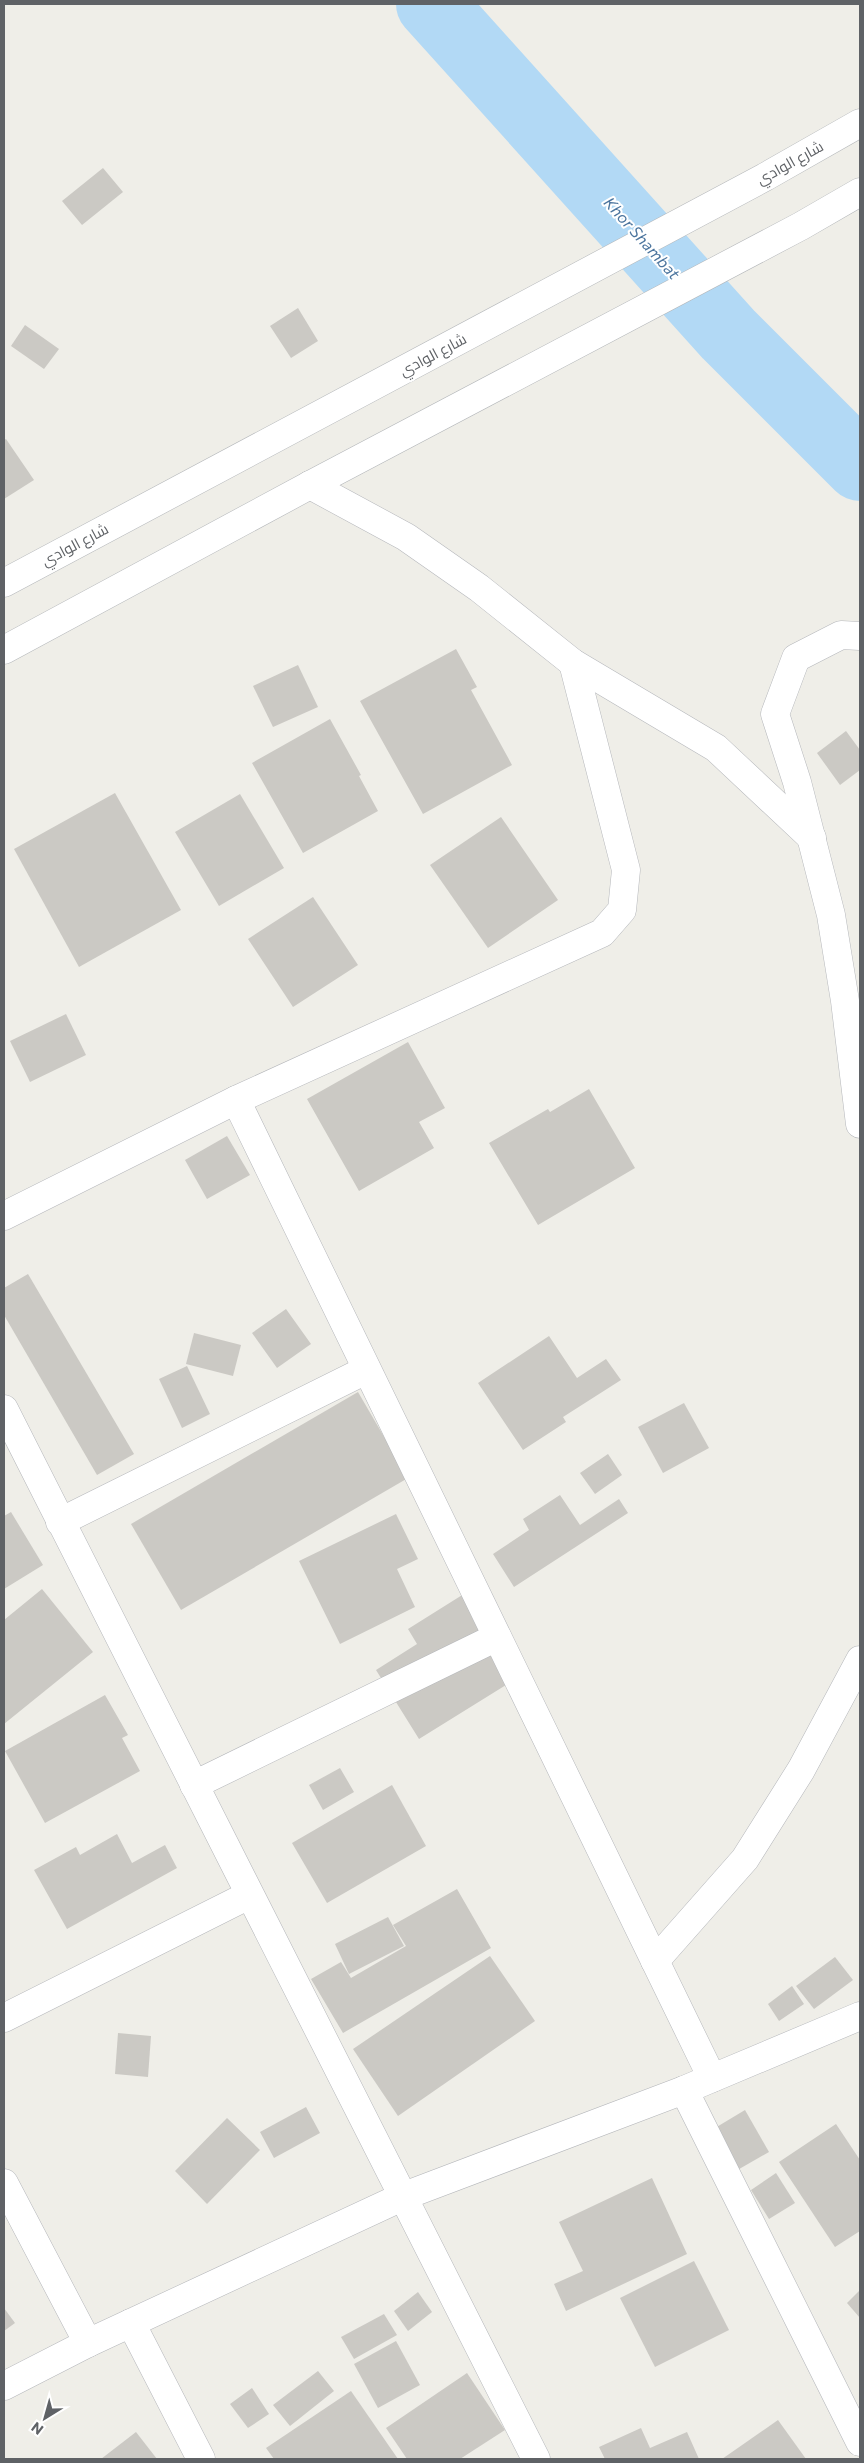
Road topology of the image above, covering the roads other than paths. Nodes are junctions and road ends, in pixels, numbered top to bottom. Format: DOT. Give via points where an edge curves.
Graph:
graph roads {
  1 [pos="860,123"];
  2 [pos="860,192"];
  3 [pos="310,485"];
  4 [pos="4,583"];
  5 [pos="860,636"];
  6 [pos="4,650"];
  7 [pos="572,663"];
  8 [pos="812,838"];
  9 [pos="236,1100"];
  10 [pos="860,1124"];
  11 [pos="4,1216"];
  12 [pos="366,1370"];
  13 [pos="4,1409"];
  14 [pos="60,1522"];
  15 [pos="497,1637"];
  16 [pos="860,1660"];
  17 [pos="194,1785"];
  18 [pos="249,1895"];
  19 [pos="655,1961"];
  20 [pos="860,2016"];
  21 [pos="4,2018"];
  22 [pos="712,2078"];
  23 [pos="684,2090"];
  24 [pos="4,2183"];
  25 [pos="404,2196"];
  26 [pos="131,2322"];
  27 [pos="88,2343"];
  28 [pos="4,2386"];
  29 [pos="860,2442"];
  30 [pos="201,2459"];
  31 [pos="536,2459"];
  1 -- 4 [label="street, شارع الوادي" via="765,178"];
  2 -- 3 [label="street"];
  3 -- 6 [label="street"];
  3 -- 7 [label="street" via="406,536 479,588"];
  5 -- 8 [label="street" via="841,635 796,658 776,714"];
  7 -- 8 [label="street" via="716,748"];
  7 -- 9 [label="street" via="626,870 622,910 602,933"];
  8 -- 10 [label="street" via="831,915"];
  9 -- 11 [label="street"];
  9 -- 12 [label="street"];
  12 -- 14 [label="street"];
  12 -- 15 [label="street"];
  13 -- 14 [label="street"];
  14 -- 17 [label="street"];
  15 -- 17 [label="street"];
  15 -- 19 [label="street"];
  16 -- 19 [label="street" via="801,1770 744,1859"];
  17 -- 18 [label="street"];
  18 -- 21 [label="street"];
  18 -- 25 [label="street"];
  19 -- 22 [label="street"];
  20 -- 22 [label="street"];
  22 -- 23 [label="street"];
  23 -- 25 [label="street"];
  23 -- 29 [label="street"];
  24 -- 27 [label="street"];
  25 -- 26 [label="street"];
  25 -- 31 [label="street"];
  26 -- 27 [label="street"];
  26 -- 30 [label="street"];
  27 -- 28 [label="street"];
}
